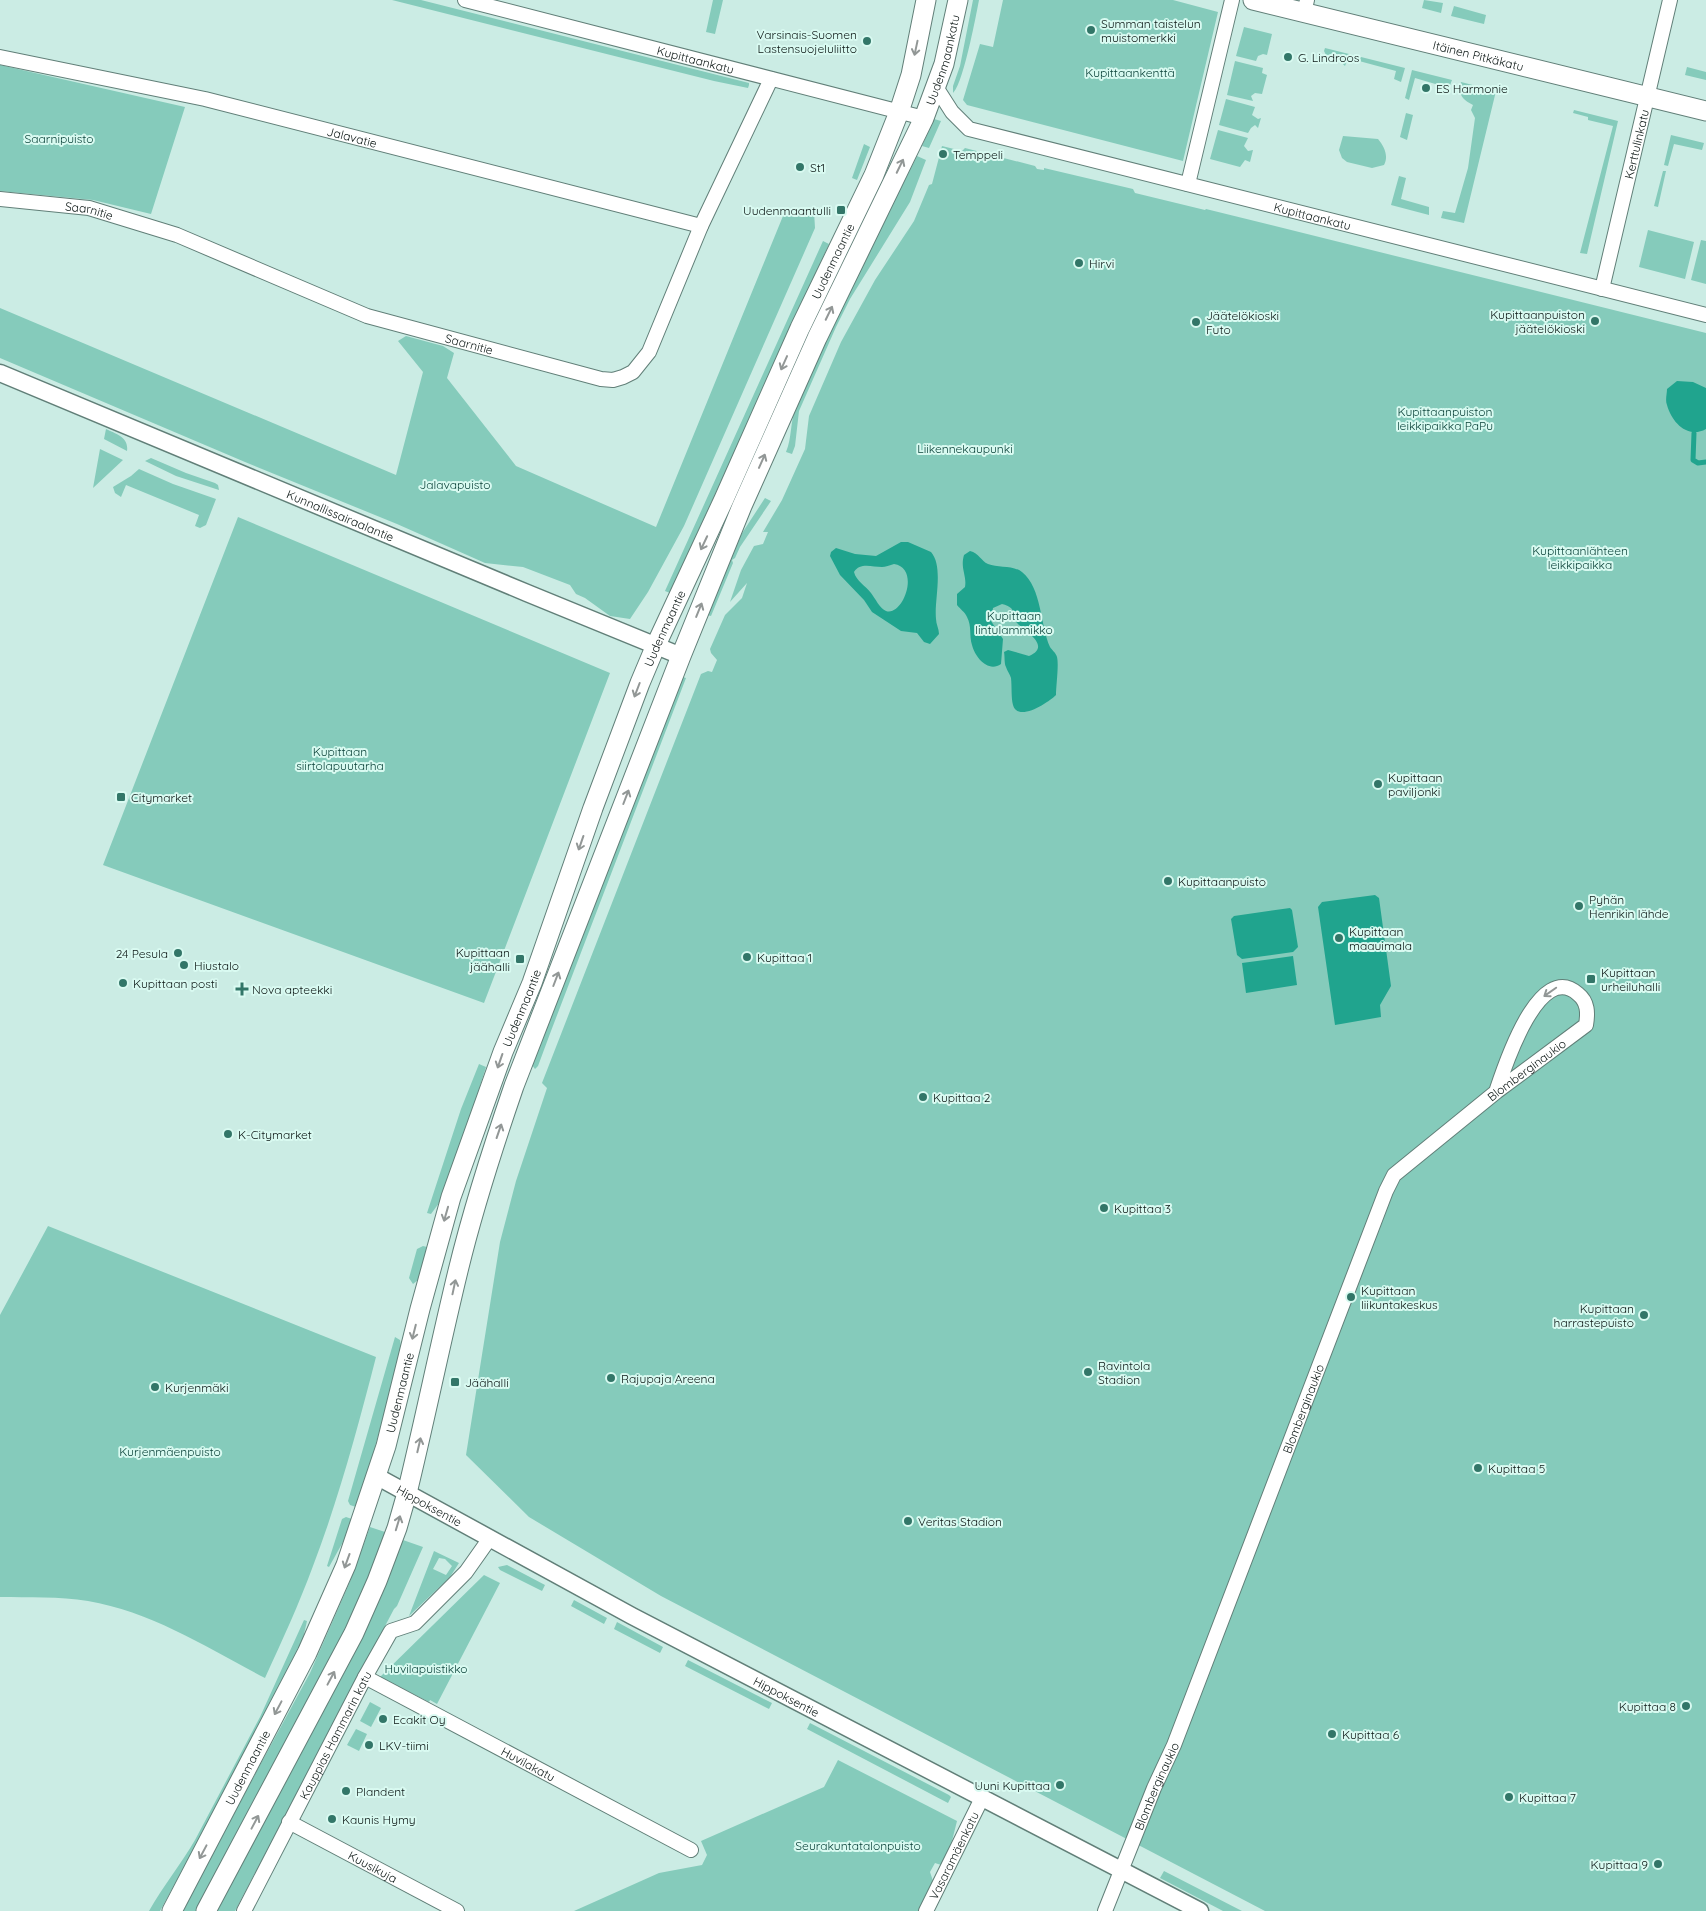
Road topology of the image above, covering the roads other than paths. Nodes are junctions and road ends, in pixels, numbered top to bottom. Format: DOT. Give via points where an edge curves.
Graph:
graph roads {
  1 [pos="465,0"];
  2 [pos="926,0"];
  3 [pos="958,0"];
  4 [pos="1232,0"];
  5 [pos="1252,0"];
  6 [pos="1670,0"];
  7 [pos="1306,6"];
  8 [pos="0,57"];
  9 [pos="771,79"];
  10 [pos="936,87"];
  11 [pos="1647,97"];
  12 [pos="1706,111"];
  13 [pos="899,112"];
  14 [pos="924,118"];
  15 [pos="1188,184"];
  16 [pos="0,199"];
  17 [pos="702,226"];
  18 [pos="1602,290"];
  19 [pos="1706,315"];
  20 [pos="0,373"];
  21 [pos="656,645"];
  22 [pos="681,656"];
  23 [pos="1496,1092"];
  24 [pos="376,1476"];
  25 [pos="407,1493"];
  26 [pos="490,1538"];
  27 [pos="364,1677"];
  28 [pos="982,1798"];
  29 [pos="289,1822"];
  30 [pos="691,1850"];
  31 [pos="1121,1869"];
  32 [pos="172,1911"];
  33 [pos="206,1911"];
  34 [pos="244,1911"];
  35 [pos="457,1911"];
  36 [pos="926,1911"];
  37 [pos="1105,1911"];
  38 [pos="1200,1911"];
  1 -- 9 [label="street, Kupittaankatu"];
  2 -- 13 [label="main road, Uudenmaankatu, one-way" via="911,75"];
  3 -- 10 [label="main road, Uudenmaankatu"];
  4 -- 15 [label="street"];
  5 -- 7 [label="main road, Itäinen Pitkäkatu"];
  6 -- 11 [label="street, Kerttulinkatu"];
  7 -- 11 [label="main road, Itäinen Pitkäkatu"];
  8 -- 17 [label="street, Jalavatie" via="205,99"];
  9 -- 13 [label="street, Kupittaankatu"];
  9 -- 17 [label="street, Saarnitie"];
  10 -- 14 [label="main road, Uudenmaankatu"];
  10 -- 15 [label="street, Kupittaankatu" via="952,112 969,129"];
  11 -- 12 [label="main road, Itäinen Pitkäkatu"];
  11 -- 18 [label="street, Kerttulinkatu"];
  13 -- 14 [label="street, Kupittaankatu"];
  13 -- 21 [label="main road, Uudenmaantie, one-way" via="874,175 800,328"];
  22 -- 14 [label="main road, Uudenmaantie, one-way" via="742,506 817,338"];
  15 -- 18 [label="street, Kupittaankatu"];
  16 -- 17 [label="street, Saarnitie" via="89,208 177,234 367,316 613,380 633,372 648,352"];
  18 -- 19 [label="street, Kupittaankatu"];
  20 -- 21 [label="street, Kunnallissairaalantie"];
  21 -- 22 [label="street, Kunnallissairaalantie"];
  21 -- 24 [label="main road, Uudenmaantie, one-way" via="596,799 532,983 503,1052 451,1197"];
  25 -- 22 [label="main road, Uudenmaantie, one-way" via="458,1271 494,1146"];
  23 -- 23 [label="street, Blomberginaukio, one-way" via="1586,1025 1588,1012 1579,994 1568,987 1548,992 1527,1017"];
  23 -- 31 [label="street, Blomberginaukio" via="1402,1167 1386,1191 1174,1745"];
  24 -- 25 [label="street, Hippoksentie"];
  24 -- 32 [label="main road, Uudenmaantie, one-way" via="346,1565 307,1653"];
  25 -- 26 [label="street, Hippoksentie"];
  33 -- 25 [label="main road, Uudenmaantie, one-way" via="354,1633 378,1581"];
  26 -- 27 [label="street, Kauppias Hammarin katu" via="466,1572 415,1622 391,1631"];
  26 -- 28 [label="street, Hippoksentie" via="640,1621"];
  27 -- 29 [label="street, Kauppias Hammarin katu"];
  27 -- 30 [label="street, Huvilakatu"];
  28 -- 31 [label="street, Hippoksentie"];
  28 -- 36 [label="street, Vasaramäenkatu"];
  29 -- 34 [label="street, Kauppias Hammarin katu"];
  29 -- 35 [label="street, Kuusikuja"];
  31 -- 37 [label="street, Blomberginaukio"];
  31 -- 38 [label="street, Hippoksentie"];
}
